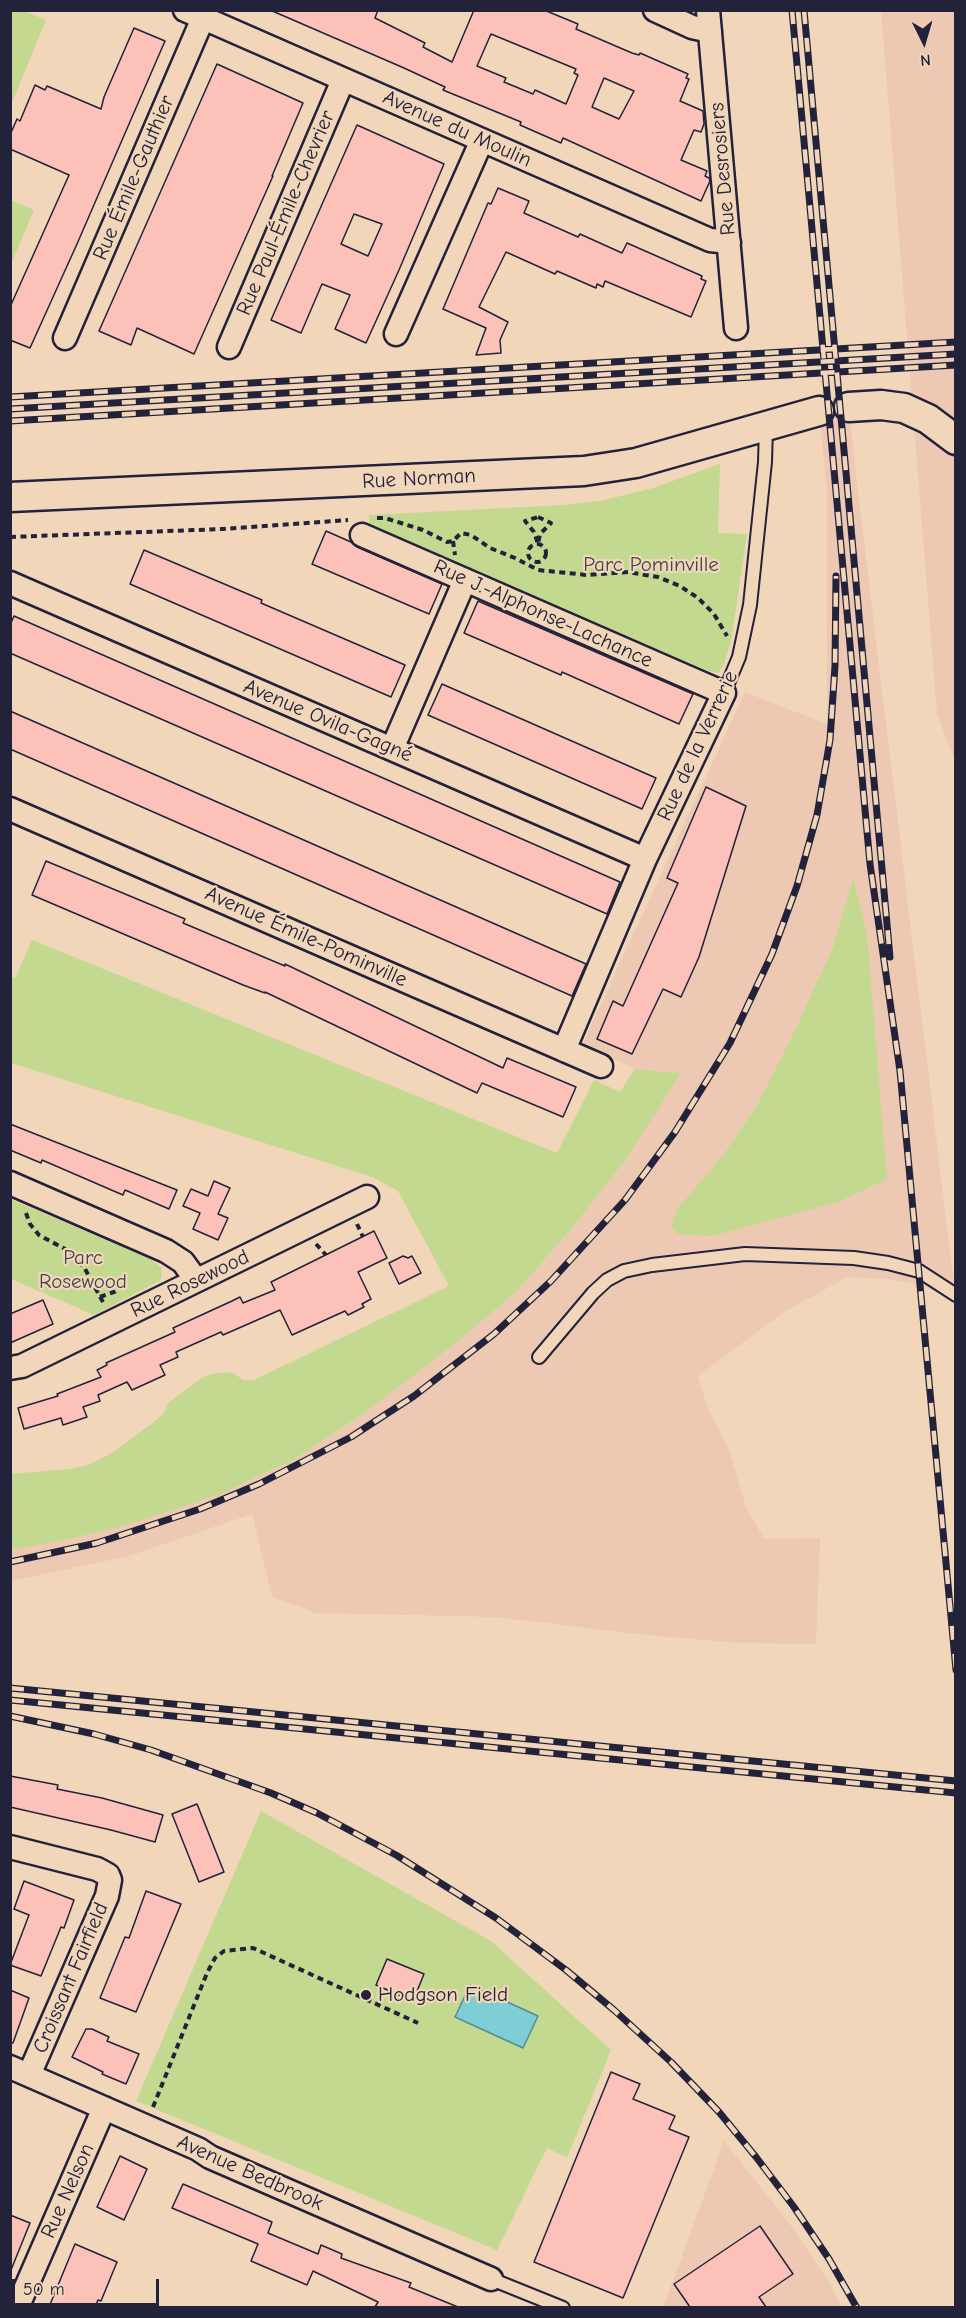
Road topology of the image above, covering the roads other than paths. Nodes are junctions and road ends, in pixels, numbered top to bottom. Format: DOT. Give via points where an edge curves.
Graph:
graph roads {
  1 [pos="655,10"];
  2 [pos="194,14"];
  3 [pos="709,21"];
  4 [pos="343,80"];
  5 [pos="482,140"];
  6 [pos="729,242"];
  7 [pos="736,328"];
  8 [pos="396,334"];
  9 [pos="65,338"];
  10 [pos="229,347"];
  11 [pos="849,407"];
  12 [pos="819,411"];
  13 [pos="766,426"];
  14 [pos="956,440"];
  15 [pos="10,497"];
  16 [pos="360,524"];
  17 [pos="465,580"];
  18 [pos="10,583"];
  19 [pos="724,693"];
  20 [pos="392,749"];
  21 [pos="12,814"];
  22 [pos="645,859"];
  23 [pos="564,1050"];
  24 [pos="601,1066"];
  25 [pos="10,1184"];
  26 [pos="367,1197"];
  27 [pos="196,1280"];
  28 [pos="956,1295"];
  29 [pos="539,1357"];
  30 [pos="11,1368"];
  31 [pos="10,1847"];
  32 [pos="20,2071"];
  33 [pos="104,2108"];
  34 [pos="491,2279"];
  35 [pos="17,2307"];
  36 [pos="563,2307"];
  1 -- 3 [label="street" via="692,27"];
  2 -- 4 [label="street, Avenue du Moulin"];
  2 -- 9 [label="street, Rue Émile-Gauthier"];
  3 -- 6 [label="street, Rue Desrosiers"];
  4 -- 5 [label="street, Avenue du Moulin"];
  4 -- 10 [label="street, Rue Paul-Émile-Chevrier"];
  5 -- 6 [label="street, Avenue du Moulin" via="710,240"];
  5 -- 8 [label="street"];
  6 -- 7 [label="street, Rue Desrosiers"];
  11 -- 14 [label="street" via="904,408 928,419"];
  12 -- 13 [label="street, Rue Norman"];
  13 -- 15 [label="street, Rue Norman" via="636,463 584,471"];
  13 -- 19 [label="lane, Rue de la Verrerie" via="750,605 739,657"];
  16 -- 17 [label="street, Rue J.-Alphonse-Lachance"];
  17 -- 19 [label="street, Rue J.-Alphonse-Lachance"];
  17 -- 20 [label="street"];
  18 -- 20 [label="street, Avenue Ovila-Gagné"];
  19 -- 22 [label="street, Rue de la Verrerie"];
  20 -- 22 [label="street, Avenue Ovila-Gagné"];
  21 -- 23 [label="street, Avenue Émile-Pominville"];
  22 -- 23 [label="street, Rue de la Verrerie"];
  23 -- 24 [label="street, Avenue Émile-Pominville"];
  25 -- 27 [label="street" via="166,1251 183,1262"];
  26 -- 27 [label="street, Rue Rosewood"];
  27 -- 30 [label="street, Rue Rosewood"];
  28 -- 29 [label="lane" via="919,1271 854,1258 745,1254 652,1265 624,1271 608,1280"];
  31 -- 32 [label="street, Croissant Fairfield" via="90,1867 104,1872 110,1880 107,1896"];
  32 -- 33 [label="street, Avenue Bedbrook"];
  33 -- 34 [label="street, Avenue Bedbrook"];
  33 -- 35 [label="street, Rue Nelson"];
  34 -- 36 [label="lane"];
}
